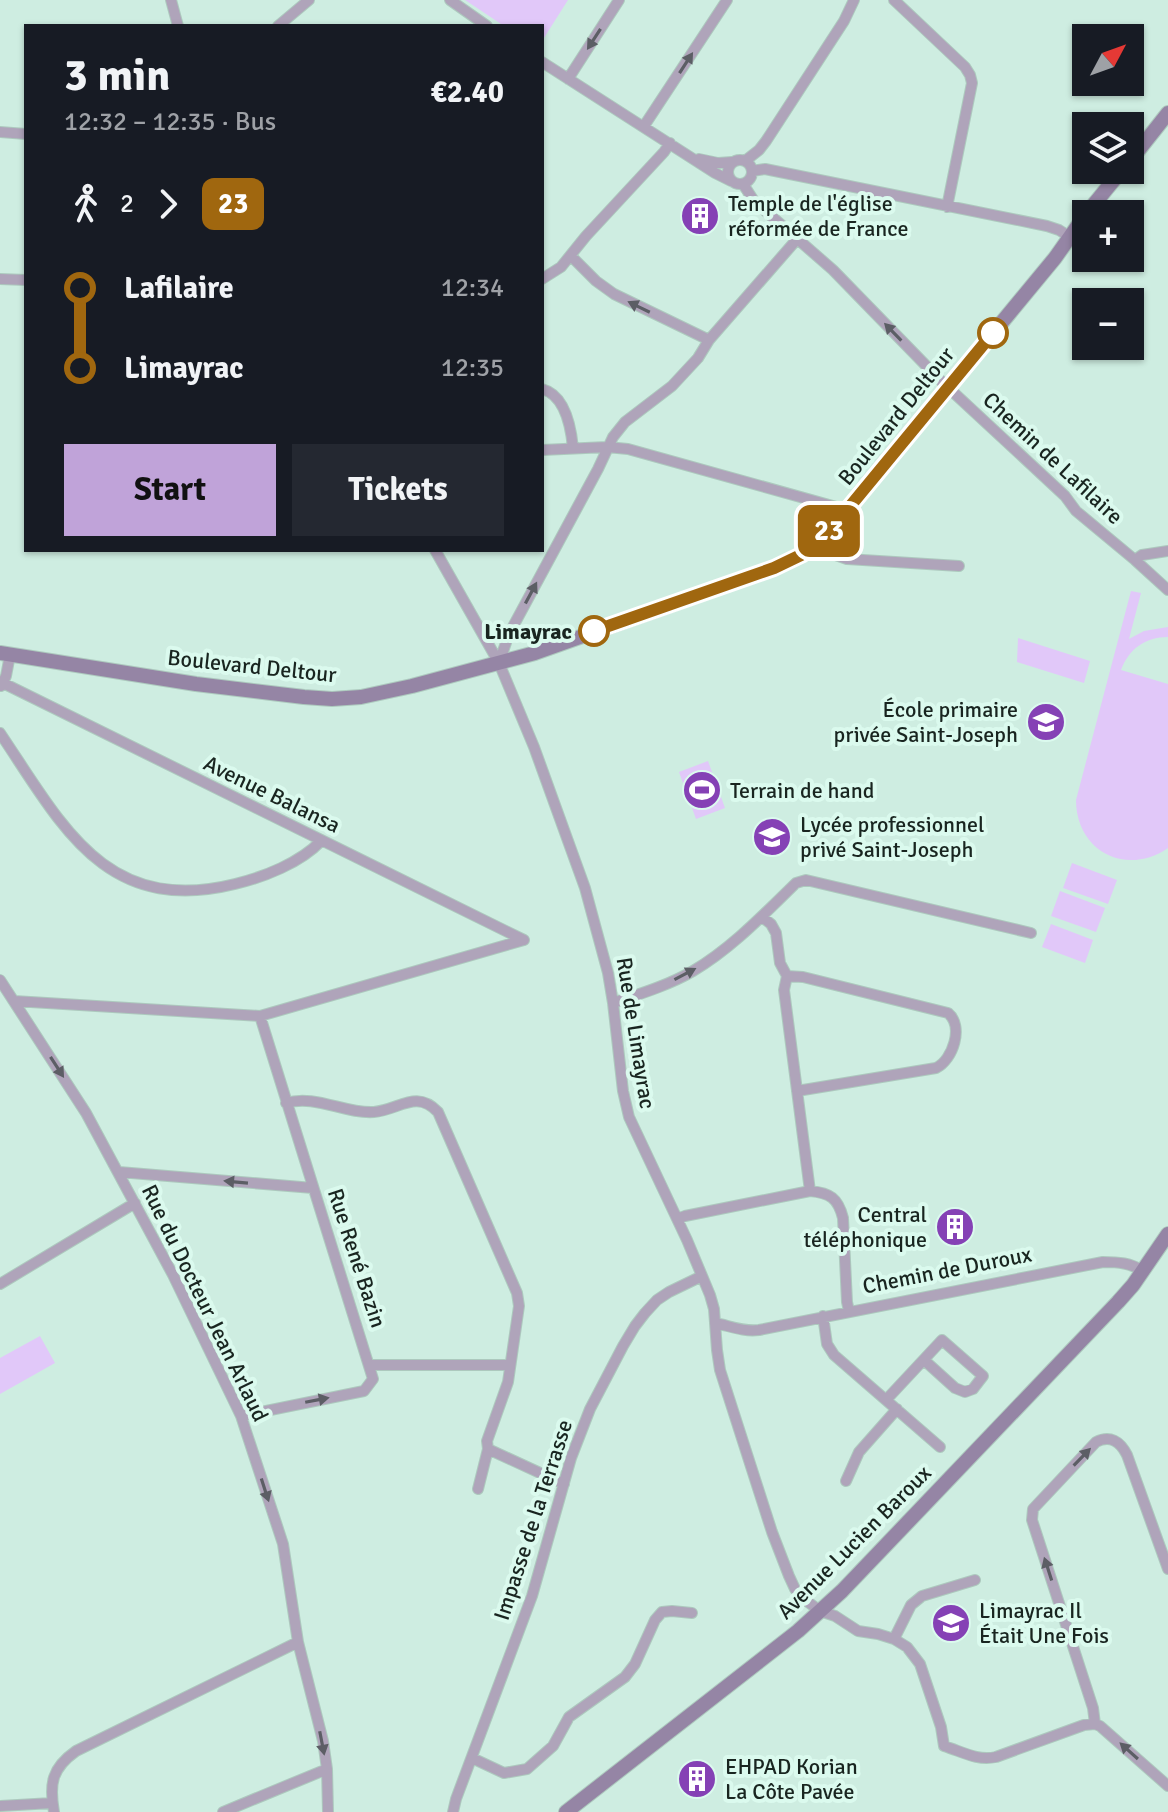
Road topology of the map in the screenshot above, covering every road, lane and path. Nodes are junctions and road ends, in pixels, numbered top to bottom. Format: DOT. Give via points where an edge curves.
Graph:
graph roads {
  1 [pos="171,0"];
  2 [pos="309,0"];
  3 [pos="450,0"];
  4 [pos="619,0"];
  5 [pos="727,0"];
  6 [pos="854,0"];
  7 [pos="894,0"];
  8 [pos="177,24"];
  9 [pos="280,24"];
  10 [pos="484,24"];
  11 [pos="544,63"];
  12 [pos="568,79"];
  13 [pos="1168,113"];
  14 [pos="644,126"];
  15 [pos="0,132"];
  16 [pos="24,134"];
  17 [pos="670,143"];
  18 [pos="1144,143"];
  19 [pos="761,147"];
  20 [pos="693,158"];
  21 [pos="745,161"];
  22 [pos="732,162"];
  23 [pos="752,171"];
  24 [pos="775,171"];
  25 [pos="731,181"];
  26 [pos="743,184"];
  27 [pos="1111,184"];
  28 [pos="1097,200"];
  29 [pos="947,207"];
  30 [pos="1072,234"];
  31 [pos="1070,237"];
  32 [pos="798,238"];
  33 [pos="571,256"];
  34 [pos="544,278"];
  35 [pos="0,279"];
  36 [pos="24,280"];
  37 [pos="709,340"];
  38 [pos="948,388"];
  39 [pos="544,389"];
  40 [pos="607,447"];
  41 [pos="573,448"];
  42 [pos="544,450"];
  43 [pos="847,510"];
  44 [pos="817,544"];
  45 [pos="1168,551"];
  46 [pos="436,552"];
  47 [pos="1135,560"];
  48 [pos="959,566"];
  49 [pos="1168,590"];
  50 [pos="5,654"];
  51 [pos="499,663"];
  52 [pos="2,685"];
  53 [pos="0,733"];
  54 [pos="321,841"];
  55 [pos="762,917"];
  56 [pos="1031,933"];
  57 [pos="787,976"];
  58 [pos="0,980"];
  59 [pos="14,1001"];
  60 [pos="613,1003"];
  61 [pos="260,1016"];
  62 [pos="797,1091"];
  63 [pos="286,1103"];
  64 [pos="119,1172"];
  65 [pos="313,1188"];
  66 [pos="810,1191"];
  67 [pos="135,1203"];
  68 [pos="677,1219"];
  69 [pos="1168,1234"];
  70 [pos="1143,1271"];
  71 [pos="702,1276"];
  72 [pos="0,1284"];
  73 [pos="849,1311"];
  74 [pos="823,1316"];
  75 [pos="715,1323"];
  76 [pos="924,1360"];
  77 [pos="370,1365"];
  78 [pos="509,1365"];
  79 [pos="886,1400"];
  80 [pos="897,1409"];
  81 [pos="241,1416"];
  82 [pos="940,1447"];
  83 [pos="488,1449"];
  84 [pos="846,1481"];
  85 [pos="564,1484"];
  86 [pos="478,1489"];
  87 [pos="1168,1569"];
  88 [pos="975,1580"];
  89 [pos="820,1611"];
  90 [pos="692,1613"];
  91 [pos="894,1639"];
  92 [pos="298,1642"];
  93 [pos="1095,1724"];
  94 [pos="472,1758"];
  95 [pos="327,1769"];
  96 [pos="1166,1780"];
  97 [pos="0,1806"];
  98 [pos="53,1808"];
  99 [pos="223,1812"];
  100 [pos="328,1812"];
  101 [pos="453,1812"];
  102 [pos="566,1812"];
  1 -- 8 [label="street"];
  2 -- 9 [label="street"];
  3 -- 10 [label="street"];
  4 -- 12 [label="street, one-way"];
  14 -- 5 [label="street, one-way"];
  6 -- 19 [label="street"];
  7 -- 29 [label="street" via="970,75"];
  11 -- 12 [label="street"];
  12 -- 14 [label="street"];
  13 -- 18 [label="street"];
  14 -- 17 [label="street"];
  15 -- 16 [label="street"];
  17 -- 20 [label="street"];
  17 -- 33 [label="street"];
  19 -- 21 [label="street"];
  19 -- 24 [label="street"];
  20 -- 22 [label="street"];
  20 -- 25 [label="street"];
  21 -- 22 [label="street"];
  21 -- 23 [label="street"];
  22 -- 25 [label="street" via="727,170"];
  23 -- 24 [label="street"];
  23 -- 26 [label="street"];
  24 -- 29 [label="street"];
  25 -- 26 [label="street"];
  26 -- 32 [label="street, Chemin de Lafilaire" via="754,201"];
  27 -- 28 [label="street, Boulevard Deltour"];
  29 -- 31 [label="street" via="1047,226"];
  30 -- 31 [label="street, Boulevard Deltour"];
  31 -- 38 [label="street, Boulevard Deltour"];
  32 -- 37 [label="street"];
  38 -- 32 [label="street, Chemin de Lafilaire, one-way"];
  33 -- 34 [label="street"];
  37 -- 33 [label="street, one-way" via="614,294"];
  35 -- 36 [label="street"];
  37 -- 40 [label="street" via="672,386 625,422"];
  38 -- 43 [label="street, Boulevard Deltour"];
  38 -- 47 [label="street, Chemin de Lafilaire"];
  39 -- 41 [label="street" via="560,401"];
  40 -- 41 [label="street"];
  40 -- 43 [label="street"];
  51 -- 40 [label="street, one-way" via="509,634"];
  41 -- 42 [label="street"];
  43 -- 44 [label="street, Boulevard Deltour"];
  44 -- 48 [label="street" via="847,559"];
  44 -- 51 [label="street, Boulevard Deltour" via="774,568"];
  45 -- 47 [label="street"];
  46 -- 51 [label="street, Rue de Limayrac"];
  47 -- 49 [label="street, Chemin de Lafilaire"];
  50 -- 51 [label="street, Boulevard Deltour" via="332,699 398,690"];
  50 -- 52 [label="street"];
  51 -- 60 [label="street, Rue de Limayrac" via="585,888"];
  52 -- 54 [label="street, Avenue Balansa"];
  53 -- 54 [label="street" via="69,832 93,857 134,882 196,891 230,886 257,879"];
  54 -- 61 [label="street, Avenue Balansa" via="524,940"];
  55 -- 56 [label="street" via="796,883 806,880"];
  55 -- 57 [label="street" via="776,933"];
  60 -- 55 [label="street, one-way" via="692,971"];
  57 -- 62 [label="street" via="784,990"];
  57 -- 62 [label="street" via="948,1013 957,1027 950,1057 936,1068"];
  58 -- 59 [label="street, Rue du Docteur Jean Arlaud"];
  59 -- 61 [label="street"];
  59 -- 64 [label="street, Rue du Docteur Jean Arlaud, one-way"];
  60 -- 68 [label="street, Rue de Limayrac" via="629,1117"];
  61 -- 63 [label="street, Rue René Bazin"];
  62 -- 66 [label="street"];
  63 -- 65 [label="street, Rue René Bazin"];
  63 -- 78 [label="street" via="308,1101 370,1112 414,1100 438,1112 517,1293"];
  65 -- 64 [label="street, one-way"];
  64 -- 67 [label="street, Rue du Docteur Jean Arlaud"];
  65 -- 77 [label="street, Rue René Bazin"];
  66 -- 68 [label="street"];
  66 -- 73 [label="street" via="825,1193 840,1206"];
  67 -- 72 [label="street"];
  67 -- 81 [label="street, Rue du Docteur Jean Arlaud"];
  68 -- 71 [label="street, Rue de Limayrac"];
  69 -- 70 [label="street"];
  70 -- 73 [label="street, Chemin de Duroux" via="1123,1262 1103,1262"];
  70 -- 89 [label="street, Avenue Lucien Baroux"];
  71 -- 75 [label="street, Rue de Limayrac"];
  71 -- 85 [label="street, Impasse de la Terrasse" via="657,1300 635,1326 590,1409"];
  73 -- 74 [label="street, Chemin de Duroux"];
  74 -- 75 [label="street, Chemin de Duroux" via="748,1331"];
  74 -- 79 [label="street" via="834,1355"];
  75 -- 89 [label="street, Rue de Limayrac" via="724,1384 772,1532 795,1589"];
  76 -- 76 [label="street" via="942,1340 983,1376 965,1392"];
  76 -- 79 [label="street"];
  77 -- 78 [label="street"];
  81 -- 77 [label="street, one-way" via="364,1391 373,1379"];
  78 -- 83 [label="street"];
  79 -- 80 [label="street"];
  80 -- 82 [label="street"];
  80 -- 84 [label="street" via="859,1452"];
  81 -- 92 [label="street, Rue du Docteur Jean Arlaud, one-way" via="283,1544"];
  83 -- 85 [label="street"];
  83 -- 86 [label="street"];
  85 -- 94 [label="street, Impasse de la Terrasse" via="532,1596"];
  93 -- 87 [label="street, one-way" via="1032,1520 1033,1509 1096,1442 1115,1440 1127,1455"];
  88 -- 91 [label="street" via="922,1596 911,1605"];
  89 -- 91 [label="street, Rue de Limayrac" via="858,1631"];
  89 -- 102 [label="street, Avenue Lucien Baroux"];
  90 -- 94 [label="street" via="662,1612 625,1677 569,1717 553,1746 527,1769 504,1773"];
  91 -- 93 [label="street" via="920,1664 944,1746 985,1760"];
  92 -- 95 [label="street, Rue du Docteur Jean Arlaud, one-way"];
  92 -- 98 [label="street" via="76,1751 55,1771"];
  96 -- 93 [label="street, one-way"];
  94 -- 101 [label="street, Impasse de la Terrasse"];
  95 -- 99 [label="street"];
  95 -- 100 [label="street, Rue du Docteur Jean Arlaud"];
  97 -- 98 [label="street"];
}
